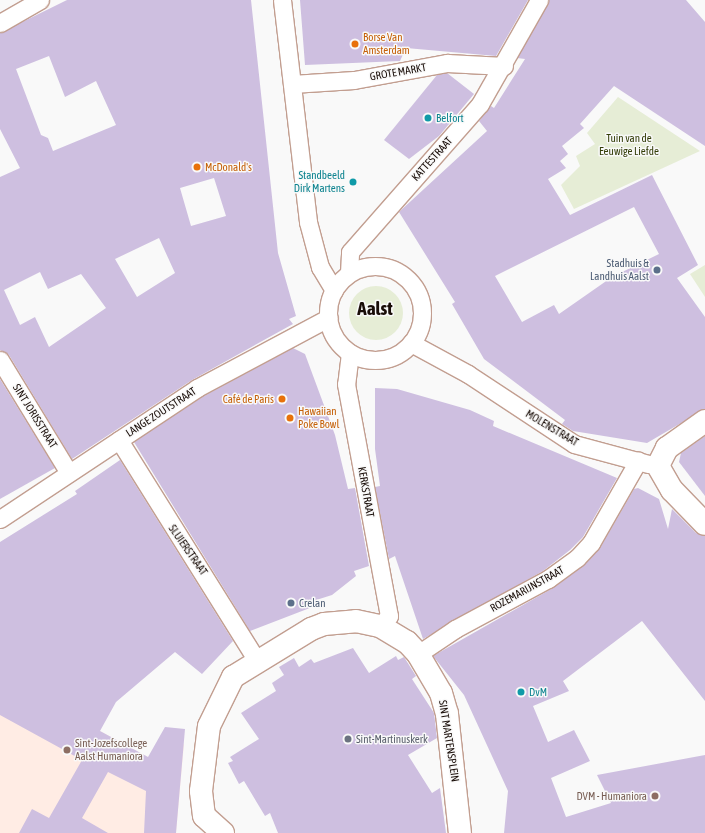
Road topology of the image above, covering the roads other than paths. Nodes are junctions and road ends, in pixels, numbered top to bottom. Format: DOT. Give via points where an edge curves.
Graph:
graph roads {
  1 [pos="40,0"];
  2 [pos="282,0"];
  3 [pos="539,0"];
  4 [pos="0,24"];
  5 [pos="504,66"];
  6 [pos="292,84"];
  7 [pos="349,273"];
  8 [pos="334,290"];
  9 [pos="328,318"];
  10 [pos="411,343"];
  11 [pos="350,353"];
  12 [pos="0,360"];
  13 [pos="705,421"];
  14 [pos="119,440"];
  15 [pos="648,464"];
  16 [pos="69,473"];
  17 [pos="0,518"];
  18 [pos="705,524"];
  19 [pos="380,626"];
  20 [pos="418,654"];
  21 [pos="257,661"];
  22 [pos="221,832"];
  23 [pos="460,833"];
  1 -- 4 [label="street"];
  2 -- 6 [label="street"];
  3 -- 5 [label="street, KATTESTRAAT"];
  5 -- 6 [label="street, GROTE MARKT" via="447,63 354,80"];
  5 -- 7 [label="street, KATTESTRAAT" via="480,104 350,252"];
  6 -- 8 [label="street" via="308,222 320,267"];
  7 -- 8 [label="street"];
  7 -- 10 [label="street" via="370,266 390,268 414,286 422,315"];
  8 -- 9 [label="street"];
  9 -- 11 [label="street" via="332,332"];
  9 -- 14 [label="street, LANGE ZOUTSTRAAT" via="217,376"];
  10 -- 11 [label="street" via="401,352 383,359 363,358"];
  10 -- 15 [label="street, MOLENSTRAAT" via="468,374 574,444"];
  11 -- 19 [label="street, KERKSTRAAT" via="346,384 389,616"];
  12 -- 16 [label="street, SINT JORISSTRAAT"];
  13 -- 15 [label="street"];
  14 -- 16 [label="street, LANGE ZOUTSTRAAT"];
  14 -- 21 [label="street, SLUIERSTRAAT"];
  15 -- 18 [label="street"];
  15 -- 20 [label="street, ROZEMARIJNSTRAAT" via="591,543 577,558 548,579 455,629"];
  16 -- 17 [label="street, LANGE ZOUTSTRAAT"];
  19 -- 20 [label="street, SINT MARTENSPLEIN" via="397,634"];
  19 -- 21 [label="street, SINT MARTENSPLEIN" via="356,621 324,624"];
  20 -- 23 [label="street, SINT MARTENSPLEIN" via="441,693 447,714"];
  21 -- 22 [label="street, SINT MARTENSPLEIN" via="233,677 209,726 202,804 204,816"];
}
